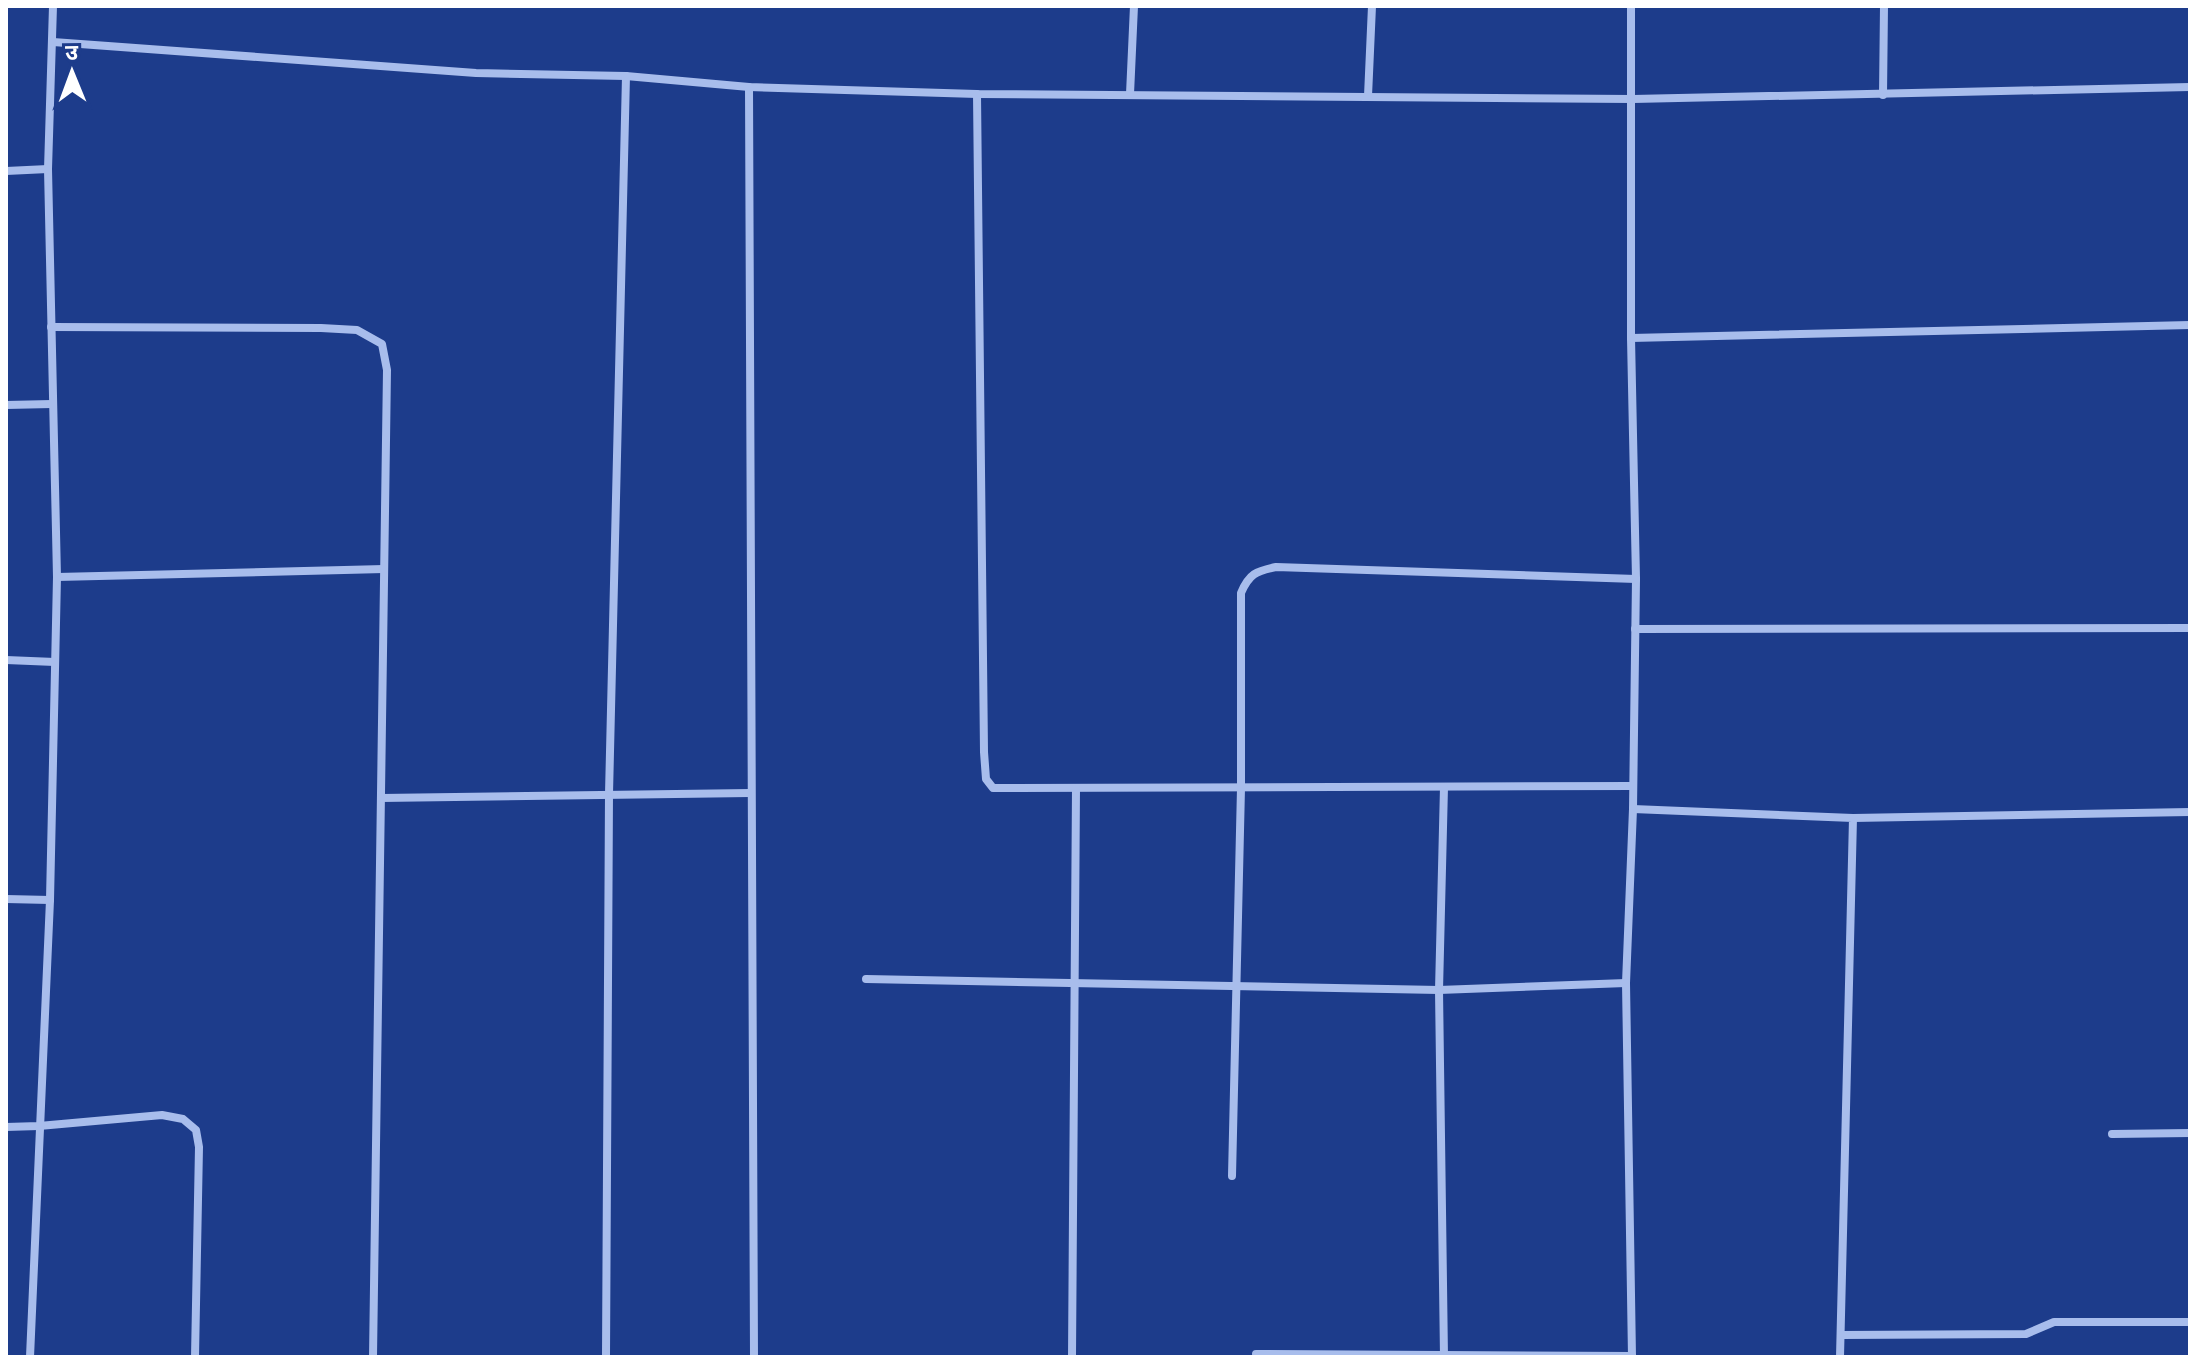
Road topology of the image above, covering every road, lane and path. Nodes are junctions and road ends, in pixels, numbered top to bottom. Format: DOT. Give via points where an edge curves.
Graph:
graph roads {
  1 [pos="53,6"];
  2 [pos="1134,6"];
  3 [pos="1372,6"];
  4 [pos="1631,6"];
  5 [pos="1884,6"];
  6 [pos="53,42"];
  7 [pos="626,76"];
  8 [pos="749,87"];
  9 [pos="2190,87"];
  10 [pos="977,94"];
  11 [pos="1130,94"];
  12 [pos="1883,95"];
  13 [pos="1368,96"];
  14 [pos="1633,99"];
  15 [pos="48,169"];
  16 [pos="6,171"];
  17 [pos="2190,325"];
  18 [pos="51,327"];
  19 [pos="1631,338"];
  20 [pos="52,404"];
  21 [pos="6,405"];
  22 [pos="384,569"];
  23 [pos="57,577"];
  24 [pos="1636,579"];
  25 [pos="2190,628"];
  26 [pos="1635,629"];
  27 [pos="6,660"];
  28 [pos="55,662"];
  29 [pos="1633,786"];
  30 [pos="1444,787"];
  31 [pos="1076,788"];
  32 [pos="1241,788"];
  33 [pos="750,793"];
  34 [pos="609,794"];
  35 [pos="381,798"];
  36 [pos="1633,809"];
  37 [pos="2190,812"];
  38 [pos="1853,818"];
  39 [pos="6,899"];
  40 [pos="50,900"];
  41 [pos="866,979"];
  42 [pos="1075,981"];
  43 [pos="1626,983"];
  44 [pos="1235,988"];
  45 [pos="1439,990"];
  46 [pos="39,1126"];
  47 [pos="6,1127"];
  48 [pos="2190,1133"];
  49 [pos="2112,1134"];
  50 [pos="1232,1176"];
  51 [pos="2190,1322"];
  52 [pos="1841,1335"];
  53 [pos="1256,1354"];
  54 [pos="1444,1356"];
  55 [pos="1632,1356"];
  56 [pos="30,1357"];
  57 [pos="195,1357"];
  58 [pos="373,1357"];
  59 [pos="606,1357"];
  60 [pos="754,1357"];
  61 [pos="1072,1357"];
  62 [pos="1840,1357"];
  1 -- 6 [label="street"];
  2 -- 11 [label="street"];
  3 -- 13 [label="street"];
  4 -- 14 [label="street"];
  5 -- 12 [label="street"];
  6 -- 7 [label="street" via="476,73"];
  6 -- 15 [label="street"];
  7 -- 8 [label="street"];
  7 -- 34 [label="street"];
  8 -- 10 [label="street"];
  8 -- 33 [label="street"];
  9 -- 12 [label="street"];
  10 -- 11 [label="street"];
  10 -- 31 [label="street" via="986,779 993,788"];
  11 -- 13 [label="street"];
  12 -- 14 [label="street"];
  13 -- 14 [label="street"];
  14 -- 19 [label="street"];
  15 -- 16 [label="street"];
  15 -- 18 [label="street"];
  17 -- 19 [label="street"];
  18 -- 20 [label="street"];
  18 -- 22 [label="street" via="357,330 382,344 387,370"];
  19 -- 24 [label="street"];
  20 -- 21 [label="street"];
  20 -- 23 [label="street"];
  22 -- 23 [label="street"];
  22 -- 35 [label="street"];
  23 -- 28 [label="street"];
  24 -- 26 [label="street"];
  24 -- 32 [label="street" via="1276,567 1256,571 1241,593"];
  25 -- 26 [label="street"];
  26 -- 29 [label="street"];
  27 -- 28 [label="street"];
  28 -- 40 [label="street"];
  29 -- 30 [label="street"];
  29 -- 36 [label="street"];
  30 -- 32 [label="street"];
  30 -- 45 [label="street"];
  31 -- 32 [label="street"];
  31 -- 42 [label="street"];
  32 -- 44 [label="street"];
  33 -- 34 [label="street"];
  33 -- 60 [label="street"];
  34 -- 35 [label="street"];
  34 -- 59 [label="street"];
  35 -- 58 [label="street"];
  36 -- 38 [label="street"];
  36 -- 43 [label="street"];
  37 -- 38 [label="street"];
  38 -- 52 [label="street"];
  39 -- 40 [label="street"];
  40 -- 46 [label="street"];
  41 -- 42 [label="street"];
  42 -- 44 [label="street"];
  42 -- 61 [label="street"];
  43 -- 45 [label="street"];
  43 -- 55 [label="street"];
  44 -- 45 [label="street"];
  44 -- 50 [label="street"];
  45 -- 54 [label="street"];
  46 -- 47 [label="street"];
  46 -- 56 [label="street"];
  46 -- 57 [label="street" via="162,1115 183,1119 196,1130"];
  48 -- 49 [label="street"];
  51 -- 52 [label="street" via="2054,1322 2026,1334"];
  52 -- 62 [label="street"];
  53 -- 54 [label="street"];
  54 -- 55 [label="street"];
}
